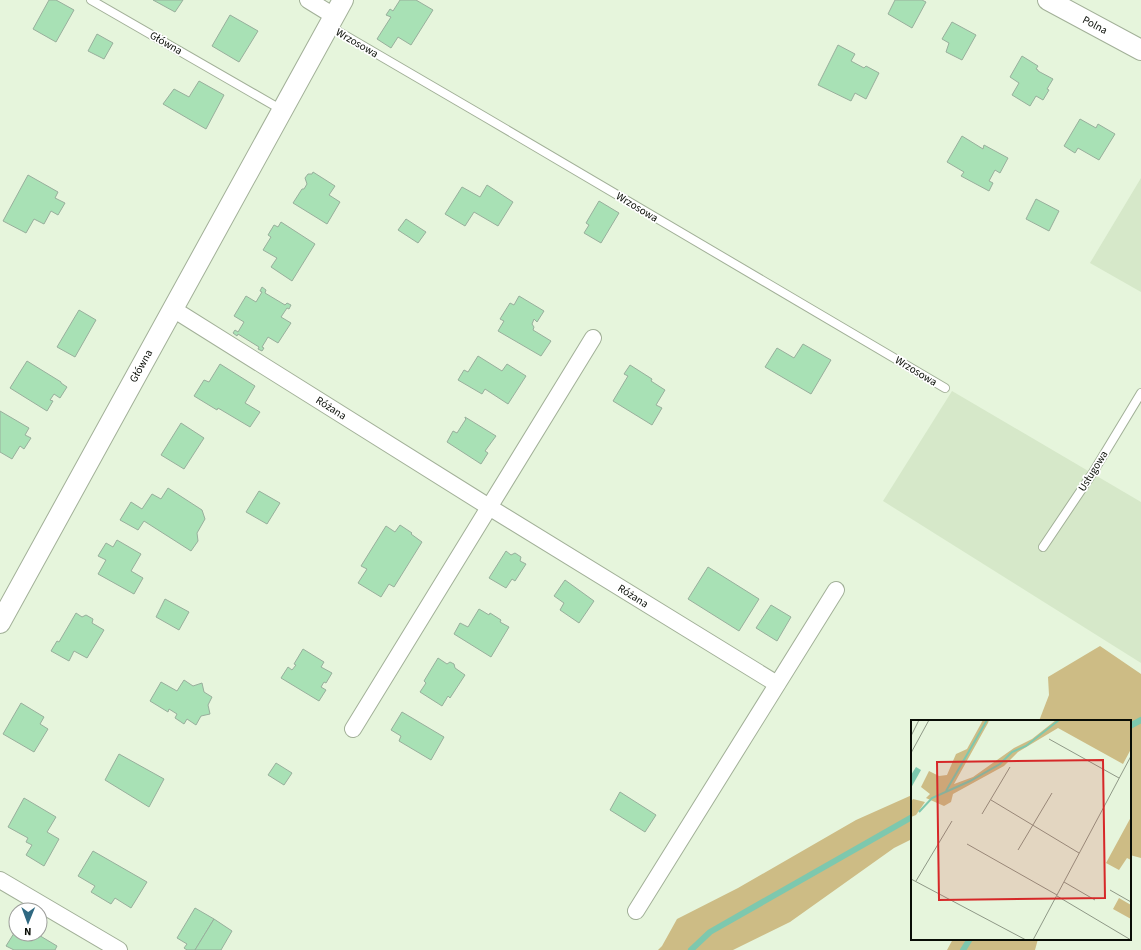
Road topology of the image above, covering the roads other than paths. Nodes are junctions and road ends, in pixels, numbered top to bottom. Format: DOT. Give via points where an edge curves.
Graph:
graph roads {
  1 [pos="91,0"];
  2 [pos="308,0"];
  3 [pos="1048,0"];
  4 [pos="335,14"];
  5 [pos="1141,50"];
  6 [pos="282,110"];
  7 [pos="173,309"];
  8 [pos="593,338"];
  9 [pos="945,388"];
  10 [pos="1141,394"];
  11 [pos="489,508"];
  12 [pos="1043,547"];
  13 [pos="836,590"];
  14 [pos="0,623"];
  15 [pos="777,684"];
  16 [pos="353,729"];
  17 [pos="0,880"];
  18 [pos="636,911"];
  19 [pos="119,950"];
  1 -- 6 [label="lane, Główna"];
  2 -- 4 [label="street"];
  3 -- 5 [label="street, Polna"];
  4 -- 6 [label="street, Główna"];
  4 -- 9 [label="lane, Wrzosowa" via="492,121"];
  6 -- 7 [label="street, Główna"];
  7 -- 11 [label="street, Różana"];
  7 -- 14 [label="street, Główna"];
  8 -- 11 [label="street"];
  10 -- 12 [label="lane, Usługowa"];
  11 -- 15 [label="street, Różana"];
  11 -- 16 [label="street"];
  13 -- 15 [label="street"];
  15 -- 18 [label="street"];
  17 -- 19 [label="street"];
}
